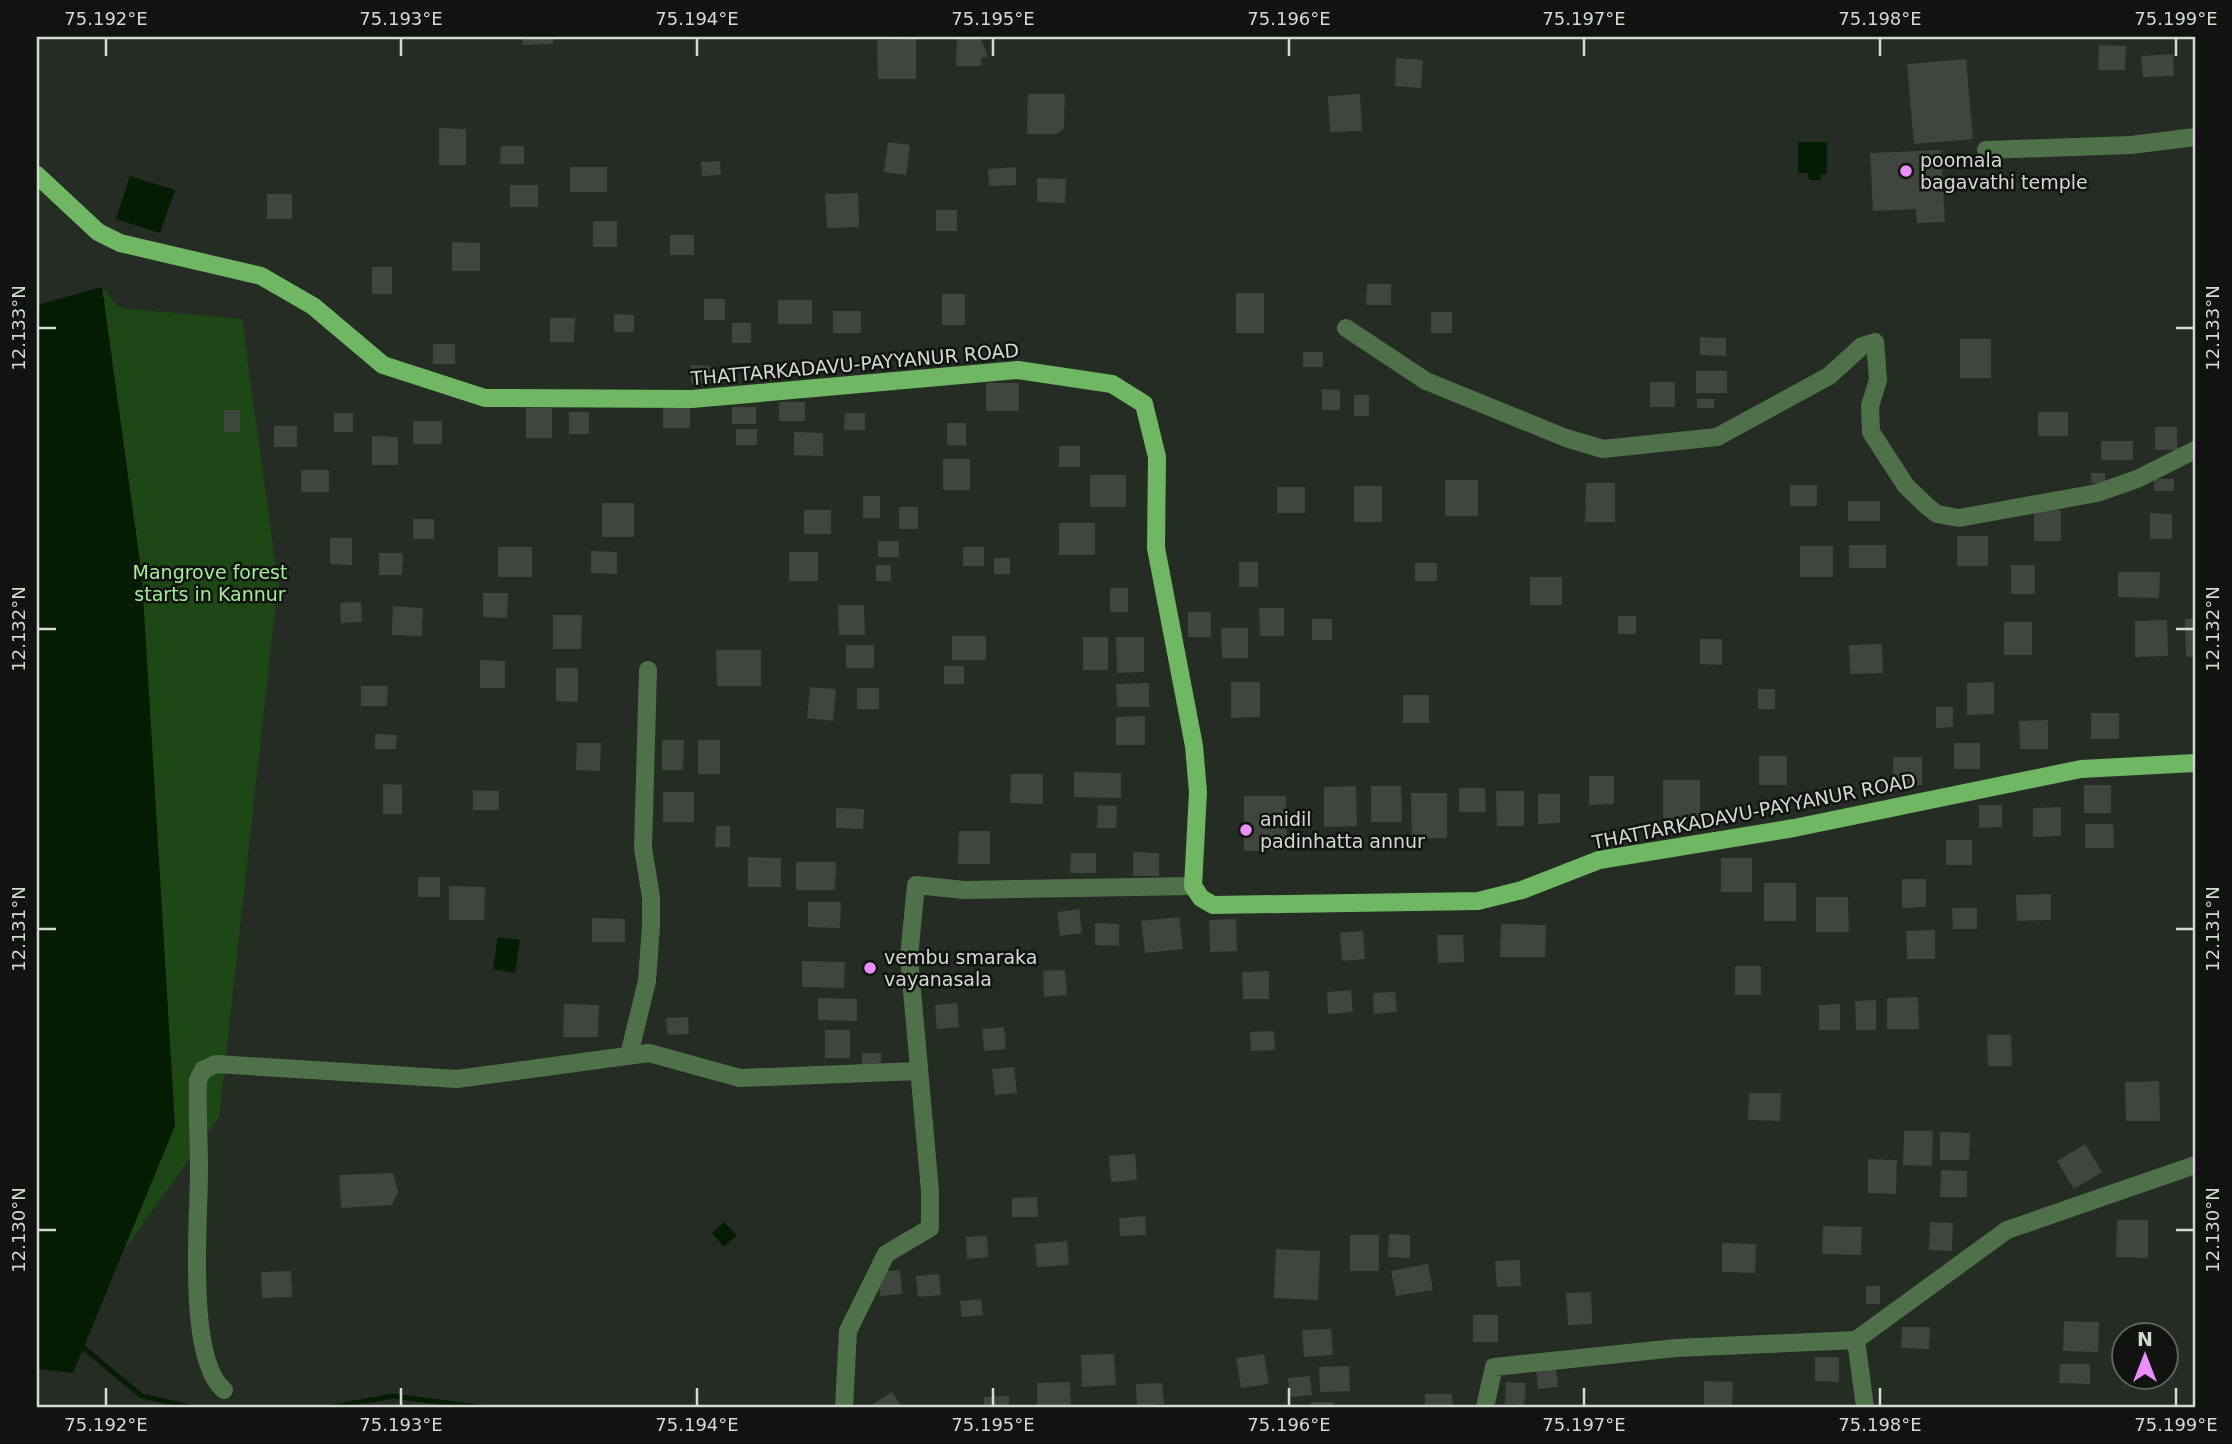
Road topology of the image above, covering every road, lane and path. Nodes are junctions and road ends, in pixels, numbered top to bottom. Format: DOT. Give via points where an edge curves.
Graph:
graph roads {
  1 [pos="2195,137"];
  2 [pos="1986,150"];
  3 [pos="37,175"];
  4 [pos="1346,328"];
  5 [pos="2195,450"];
  6 [pos="648,670"];
  7 [pos="2195,763"];
  8 [pos="1193,887"];
  9 [pos="629,1055"];
  10 [pos="918,1071"];
  11 [pos="2195,1165"];
  12 [pos="1856,1340"];
  13 [pos="225,1390"];
  14 [pos="844,1407"];
  15 [pos="1485,1407"];
  16 [pos="1865,1407"];
  1 -- 2 [label="street" via="2131,145"];
  3 -- 8 [label="main road, THATTARKADAVU-PAYYANUR ROAD" via="98,232 120,243 261,276 313,306 383,365 485,398 692,399 1018,370 1112,384 1144,404 1157,457 1156,548 1189,710 1198,792"];
  4 -- 5 [label="street" via="1426,381 1603,449 1717,438 1829,376 1862,346 1875,342 1878,380 1870,407 1871,432 1906,485 1927,506 1937,514 1959,518 2097,493"];
  6 -- 9 [label="street" via="643,848 651,926 647,981"];
  7 -- 8 [label="main road, THATTARKADAVU-PAYYANUR ROAD" via="2081,769 1794,828 1600,860 1522,890 1478,901 1213,905"];
  8 -- 10 [label="street" via="964,890 916,885 909,957"];
  9 -- 10 [label="street" via="649,1053 740,1078"];
  9 -- 13 [label="street" via="457,1079 216,1064 204,1070 197,1097 196,1269 204,1349 216,1383"];
  10 -- 14 [label="street" via="930,1228 886,1254 848,1331"];
  11 -- 12 [label="street" via="2007,1230"];
  12 -- 15 [label="street" via="1676,1348 1494,1367"];
  12 -- 16 [label="street"];
}
